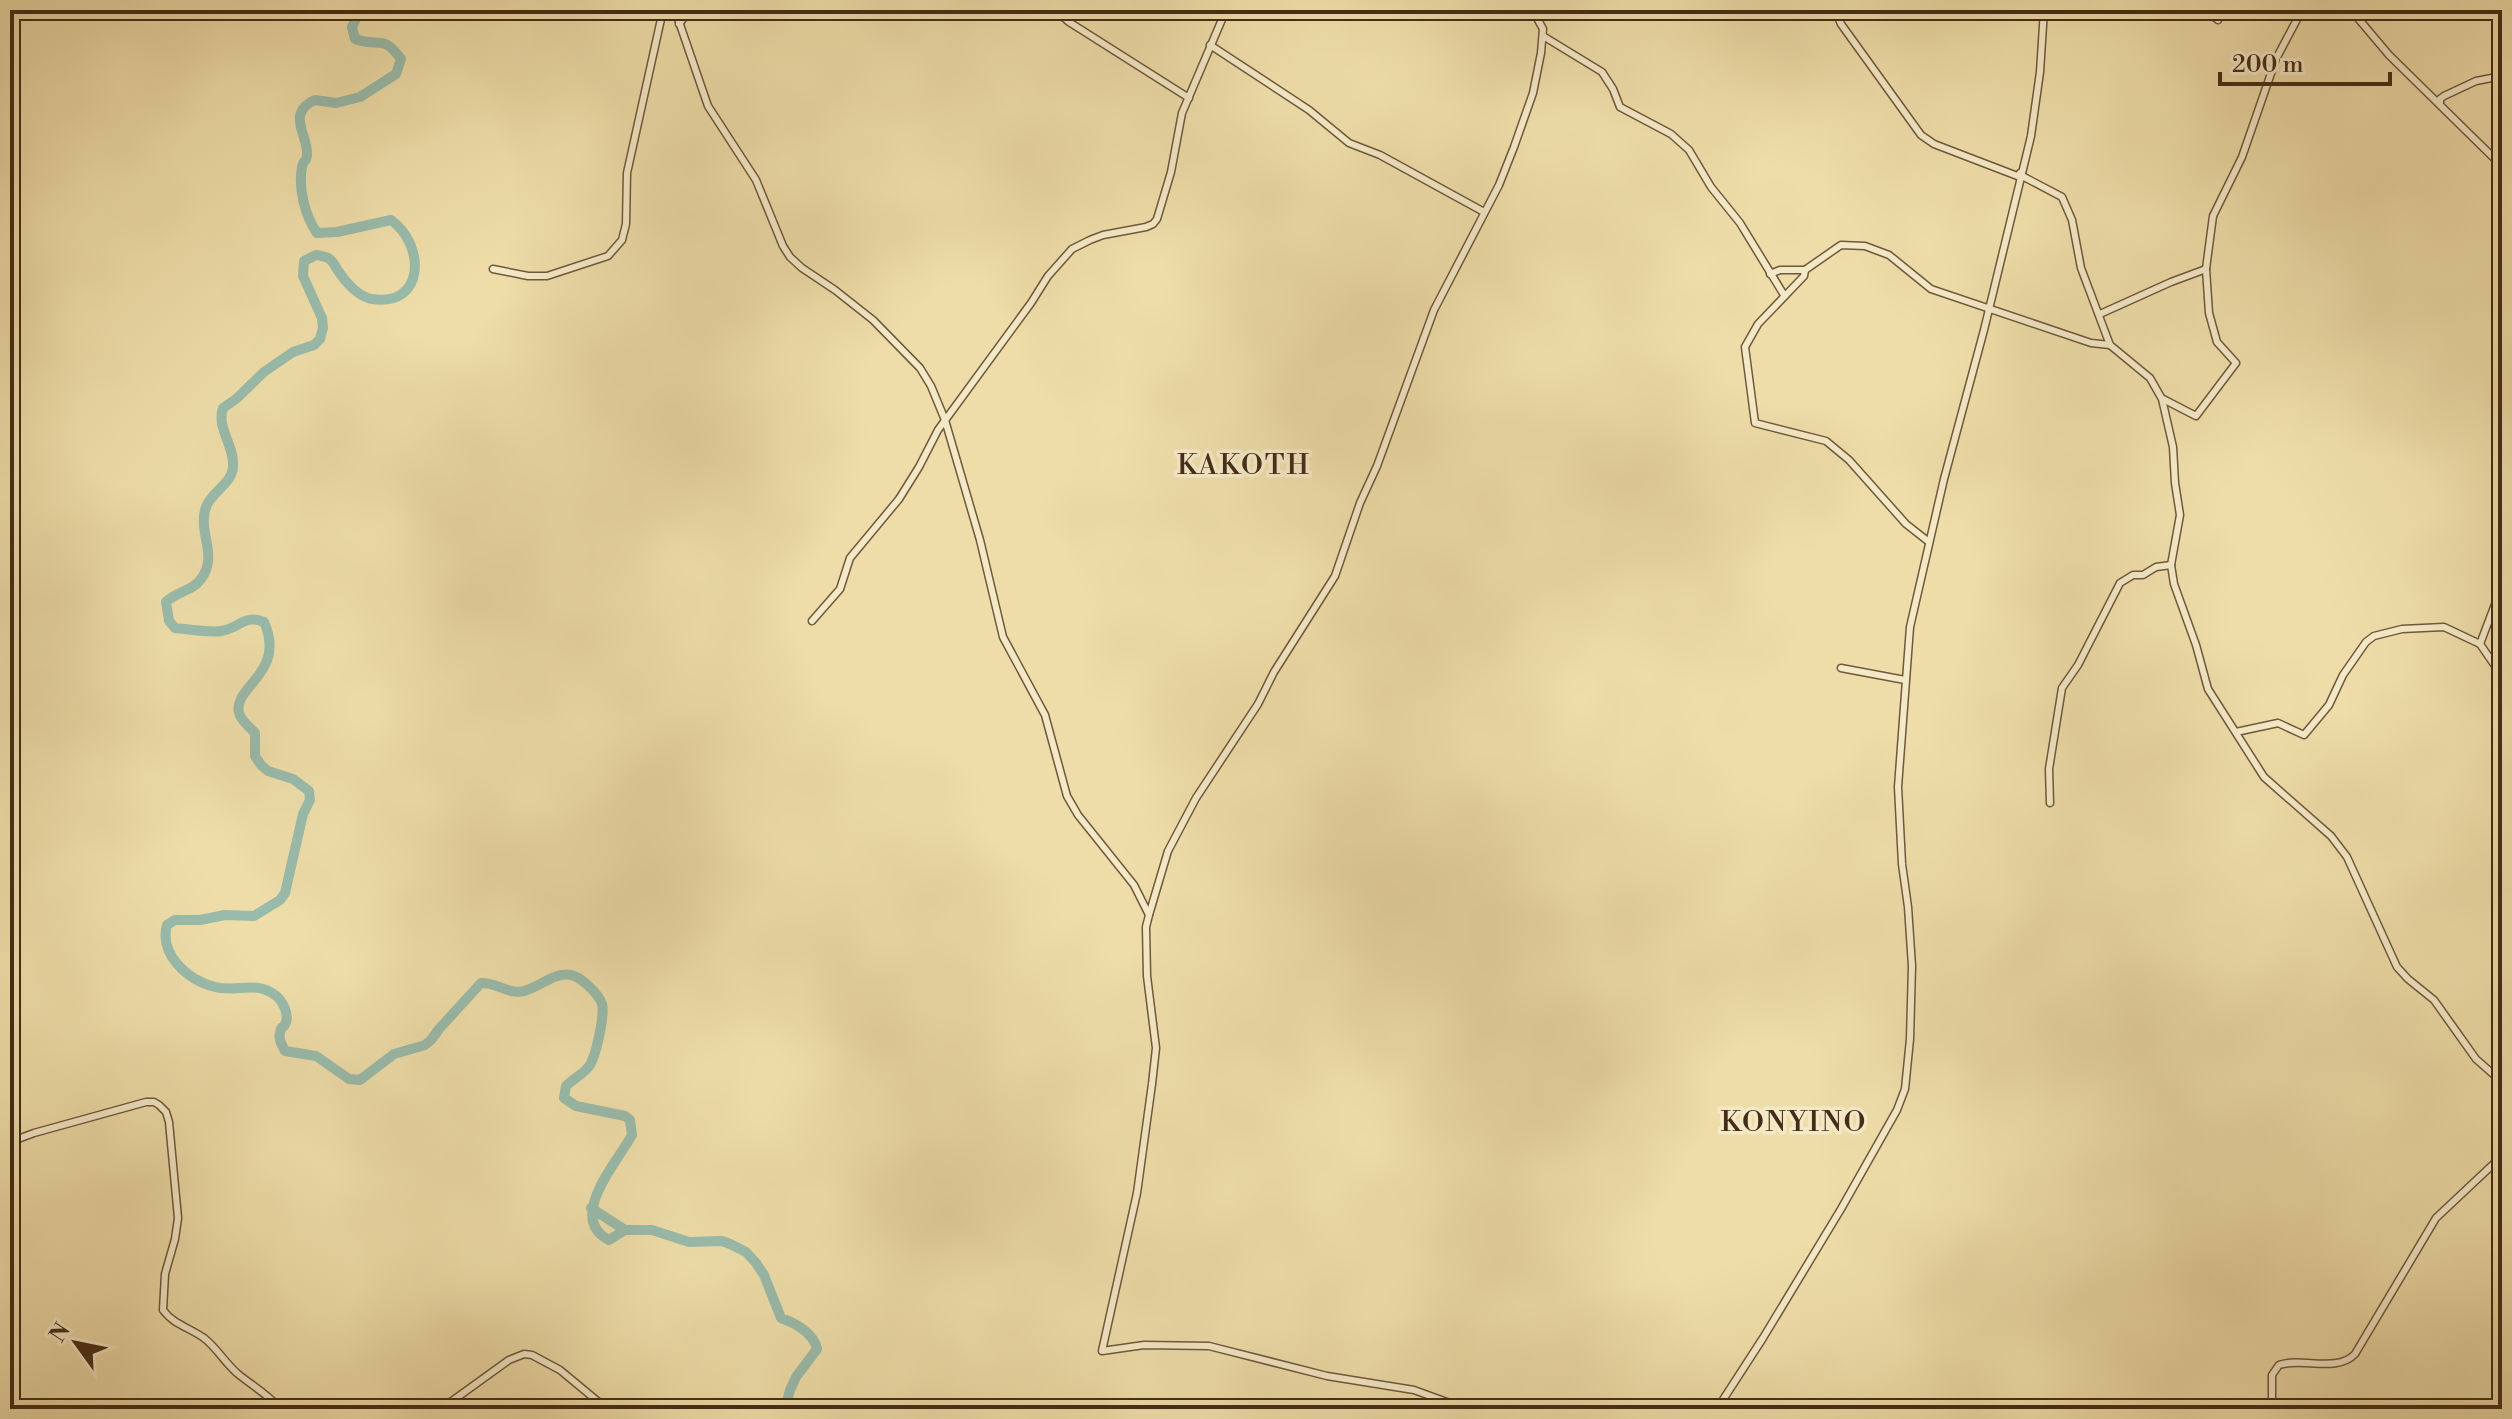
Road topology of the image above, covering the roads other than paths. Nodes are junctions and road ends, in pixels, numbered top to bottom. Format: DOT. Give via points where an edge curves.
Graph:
graph roads {
  1 [pos="663,10"];
  2 [pos="675,10"];
  3 [pos="690,10"];
  4 [pos="1055,10"];
  5 [pos="1226,10"];
  6 [pos="1539,10"];
  7 [pos="1835,10"];
  8 [pos="2044,10"];
  9 [pos="2206,10"];
  10 [pos="2302,10"];
  11 [pos="2351,10"];
  12 [pos="2218,20"];
  13 [pos="679,24"];
  14 [pos="1543,36"];
  15 [pos="1210,45"];
  16 [pos="2502,76"];
  17 [pos="1189,98"];
  18 [pos="2440,106"];
  19 [pos="2502,166"];
  20 [pos="2020,175"];
  21 [pos="1484,212"];
  22 [pos="493,269"];
  23 [pos="2206,269"];
  24 [pos="1805,270"];
  25 [pos="1770,274"];
  26 [pos="1784,295"];
  27 [pos="1989,310"];
  28 [pos="2100,314"];
  29 [pos="2110,345"];
  30 [pos="2162,399"];
  31 [pos="945,420"];
  32 [pos="1929,542"];
  33 [pos="2171,565"];
  34 [pos="2502,572"];
  35 [pos="812,621"];
  36 [pos="2480,644"];
  37 [pos="1841,668"];
  38 [pos="2502,676"];
  39 [pos="1905,680"];
  40 [pos="2236,732"];
  41 [pos="2050,803"];
  42 [pos="1149,915"];
  43 [pos="2502,1082"];
  44 [pos="10,1142"];
  45 [pos="2502,1156"];
  46 [pos="281,1409"];
  47 [pos="441,1409"];
  48 [pos="617,1409"];
  49 [pos="1466,1409"];
  50 [pos="1717,1409"];
  51 [pos="2272,1409"];
  1 -- 22 [label="street" via="627,173 622,240 608,256 547,276"];
  2 -- 13 [label="street"];
  3 -- 13 [label="street"];
  4 -- 17 [label="street"];
  5 -- 15 [label="street"];
  6 -- 14 [label="street"];
  7 -- 20 [label="street" via="1921,135"];
  8 -- 20 [label="street" via="2037,101"];
  9 -- 12 [label="street"];
  10 -- 23 [label="street" via="2276,59 2242,157 2213,216"];
  11 -- 18 [label="street"];
  13 -- 31 [label="street" via="708,106 756,180 783,246 802,268 860,308 903,349 931,386"];
  14 -- 21 [label="street" via="1533,93"];
  14 -- 25 [label="street" via="1602,72 1620,107 1671,134 1689,150"];
  15 -- 17 [label="street"];
  15 -- 21 [label="street" via="1349,143"];
  16 -- 18 [label="street" via="2465,86 2440,99"];
  17 -- 31 [label="street" via="1157,219 1072,249"];
  18 -- 19 [label="street"];
  20 -- 27 [label="street"];
  20 -- 28 [label="street" via="2062,197"];
  21 -- 42 [label="street" via="1434,310 1335,576 1196,798 1168,851"];
  23 -- 28 [label="street"];
  23 -- 30 [label="street" via="2212,332 2236,363 2196,416"];
  24 -- 25 [label="street"];
  24 -- 26 [label="street"];
  24 -- 27 [label="street" via="1841,245 1865,246 1889,255 1931,289"];
  25 -- 26 [label="street"];
  26 -- 32 [label="street" via="1745,347 1755,423 1826,441"];
  27 -- 29 [label="street"];
  27 -- 32 [label="street"];
  28 -- 29 [label="street"];
  29 -- 30 [label="street" via="2150,378"];
  30 -- 33 [label="street" via="2180,515"];
  31 -- 35 [label="street" via="899,499 850,558 840,589"];
  31 -- 42 [label="street" via="1003,637 1045,715 1067,796 1134,885"];
  32 -- 39 [label="street" via="1910,627"];
  33 -- 40 [label="street" via="2208,689"];
  33 -- 41 [label="street" via="2120,583 2062,688 2049,769"];
  34 -- 36 [label="street"];
  36 -- 38 [label="street"];
  36 -- 40 [label="street" via="2444,627 2374,636 2304,735 2278,723"];
  37 -- 39 [label="street"];
  39 -- 50 [label="street" via="1898,787 1912,966 1905,1089 1848,1197"];
  40 -- 43 [label="street" via="2264,777 2331,836 2347,857 2397,967 2434,1000 2476,1059"];
  42 -- 49 [label="street" via="1147,976 1156,1048 1135,1204 1102,1351 1144,1345 1209,1346 1327,1376 1414,1390"];
  44 -- 46 [label="street" via="135,1105 159,1105 169,1122 178,1218 163,1310 206,1339"];
  45 -- 51 [label="street" via="2436,1218 2350,1360 2279,1365 2272,1375"];
  47 -- 48 [label="street" via="524,1354 560,1370 601,1404"];
}
